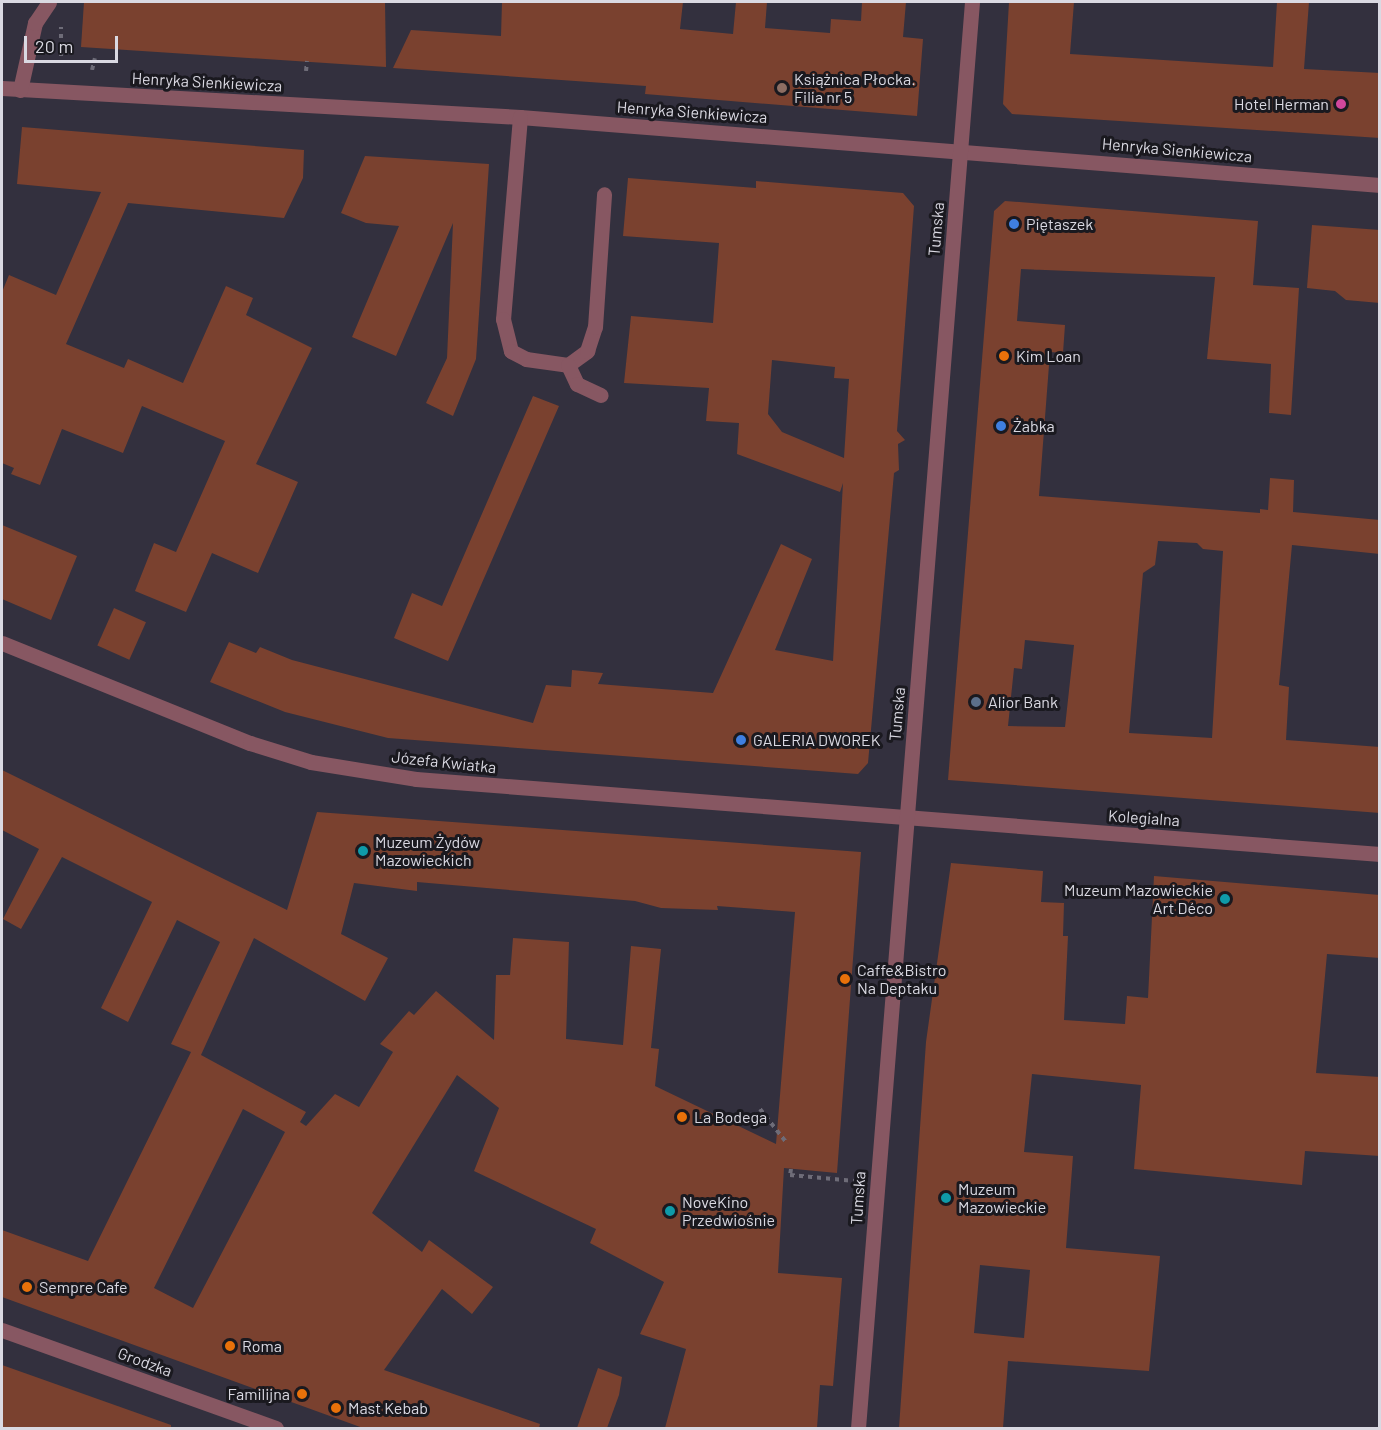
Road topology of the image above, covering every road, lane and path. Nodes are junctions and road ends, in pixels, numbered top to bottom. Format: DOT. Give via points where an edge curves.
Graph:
graph roads {
  1 [pos="49,2"];
  2 [pos="972,2"];
  3 [pos="307,61"];
  4 [pos="306,71"];
  5 [pos="2,88"];
  6 [pos="20,90"];
  7 [pos="520,117"];
  8 [pos="961,149"];
  9 [pos="1380,185"];
  10 [pos="604,194"];
  11 [pos="568,365"];
  12 [pos="601,395"];
  13 [pos="2,643"];
  14 [pos="905,818"];
  15 [pos="1380,854"];
  16 [pos="760,1108"];
  17 [pos="786,1142"];
  18 [pos="791,1169"];
  19 [pos="877,1183"];
  20 [pos="2,1330"];
  21 [pos="276,1428"];
  22 [pos="858,1428"];
  1 -- 6 [label="street" via="35,23"];
  2 -- 8 [label="street, Tumska"];
  3 -- 4 [label="path"];
  5 -- 6 [label="street, Henryka Sienkiewicza"];
  6 -- 7 [label="street, Henryka Sienkiewicza"];
  7 -- 8 [label="street, Henryka Sienkiewicza"];
  7 -- 11 [label="street" via="505,336 511,351 526,359"];
  8 -- 9 [label="street, Henryka Sienkiewicza"];
  8 -- 14 [label="street, Tumska"];
  10 -- 11 [label="street" via="595,327 587,351"];
  11 -- 12 [label="street" via="577,384"];
  13 -- 14 [label="street, Józefa Kwiatka" via="250,743 311,762 416,779"];
  14 -- 15 [label="street, Kolegialna"];
  14 -- 19 [label="street, Tumska"];
  16 -- 17 [label="path"];
  18 -- 19 [label="path" via="790,1175"];
  19 -- 22 [label="street, Tumska"];
  20 -- 21 [label="street, Grodzka"];
}
